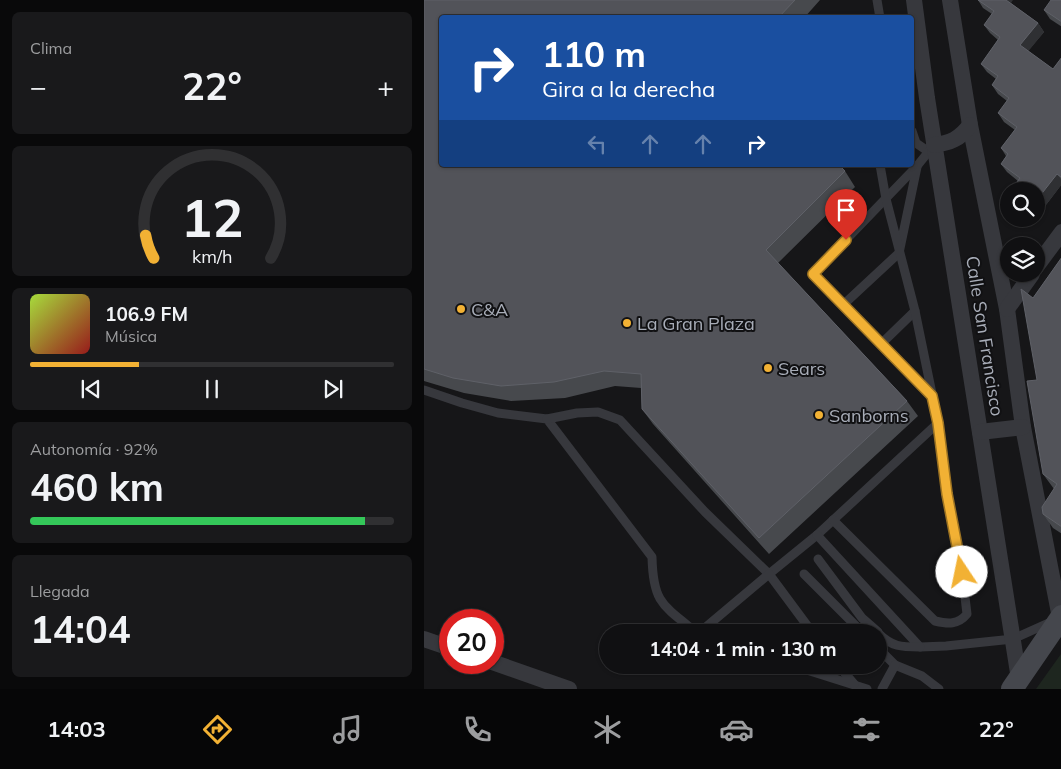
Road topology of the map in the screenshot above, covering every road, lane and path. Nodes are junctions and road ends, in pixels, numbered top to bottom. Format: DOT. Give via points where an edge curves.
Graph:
graph roads {
  1 [pos="877,0"];
  2 [pos="914,0"];
  3 [pos="950,0"];
  4 [pos="880,15"];
  5 [pos="970,125"];
  6 [pos="914,137"];
  7 [pos="931,148"];
  8 [pos="917,166"];
  9 [pos="880,167"];
  10 [pos="886,199"];
  11 [pos="1061,232"];
  12 [pos="899,252"];
  13 [pos="1045,254"];
  14 [pos="1026,282"];
  15 [pos="843,305"];
  16 [pos="1007,309"];
  17 [pos="915,311"];
  18 [pos="881,344"];
  19 [pos="424,390"];
  20 [pos="932,396"];
  21 [pos="547,419"];
  22 [pos="938,423"];
  23 [pos="1023,427"];
  24 [pos="980,432"];
  25 [pos="833,520"];
  26 [pos="817,535"];
  27 [pos="818,559"];
  28 [pos="769,574"];
  29 [pos="804,574"];
  30 [pos="1061,617"];
  31 [pos="685,624"];
  32 [pos="710,624"];
  33 [pos="806,624"];
  34 [pos="854,624"];
  35 [pos="868,624"];
  36 [pos="1013,638"];
  37 [pos="424,639"];
  38 [pos="887,641"];
  39 [pos="439,644"];
  40 [pos="920,647"];
  41 [pos="887,657"];
  42 [pos="895,665"];
  43 [pos="504,666"];
  44 [pos="828,674"];
  45 [pos="846,674"];
  46 [pos="1016,684"];
  47 [pos="855,685"];
  48 [pos="569,689"];
  49 [pos="867,689"];
  50 [pos="882,689"];
  51 [pos="939,689"];
  1 -- 4 [label="lane"];
  2 -- 7 [label="street, Calle San Francisco"];
  3 -- 5 [label="street, Calle San Francisco"];
  5 -- 7 [label="street" via="955,140"];
  5 -- 16 [label="street, Calle San Francisco"];
  6 -- 7 [label="lane" via="916,143"];
  7 -- 8 [label="lane"];
  7 -- 24 [label="street, Calle San Francisco"];
  8 -- 10 [label="lane"];
  8 -- 12 [label="lane"];
  9 -- 10 [label="lane"];
  10 -- 12 [label="lane"];
  10 -- 15 [label="lane" via="813,274"];
  11 -- 13 [label="street"];
  12 -- 15 [label="lane"];
  12 -- 17 [label="lane"];
  14 -- 16 [label="street"];
  15 -- 18 [label="lane"];
  16 -- 23 [label="street, Calle San Francisco"];
  17 -- 18 [label="lane"];
  17 -- 20 [label="lane"];
  18 -- 20 [label="lane"];
  19 -- 21 [label="lane" via="498,413"];
  20 -- 22 [label="lane"];
  21 -- 28 [label="lane" via="598,412 620,420"];
  21 -- 31 [label="lane" via="652,556 652,576 658,597 667,610"];
  22 -- 25 [label="lane"];
  22 -- 25 [label="lane" via="962,572 967,614 962,620 949,624 935,621"];
  23 -- 24 [label="street"];
  23 -- 30 [label="street, Calle San Francisco"];
  24 -- 36 [label="street, Calle San Francisco"];
  25 -- 26 [label="lane"];
  26 -- 28 [label="lane"];
  26 -- 40 [label="lane"];
  27 -- 35 [label="lane"];
  28 -- 32 [label="lane"];
  28 -- 33 [label="lane"];
  29 -- 34 [label="lane"];
  30 -- 36 [label="lane"];
  30 -- 46 [label="street"];
  36 -- 40 [label="lane"];
  36 -- 46 [label="street, Calle San Francisco"];
  37 -- 39 [label="street"];
  38 -- 40 [label="lane" via="900,647"];
  41 -- 42 [label="lane"];
  42 -- 50 [label="lane"];
  42 -- 51 [label="lane" via="922,676"];
  43 -- 48 [label="street"];
  44 -- 47 [label="lane"];
  45 -- 47 [label="lane"];
  47 -- 49 [label="lane"];
}
